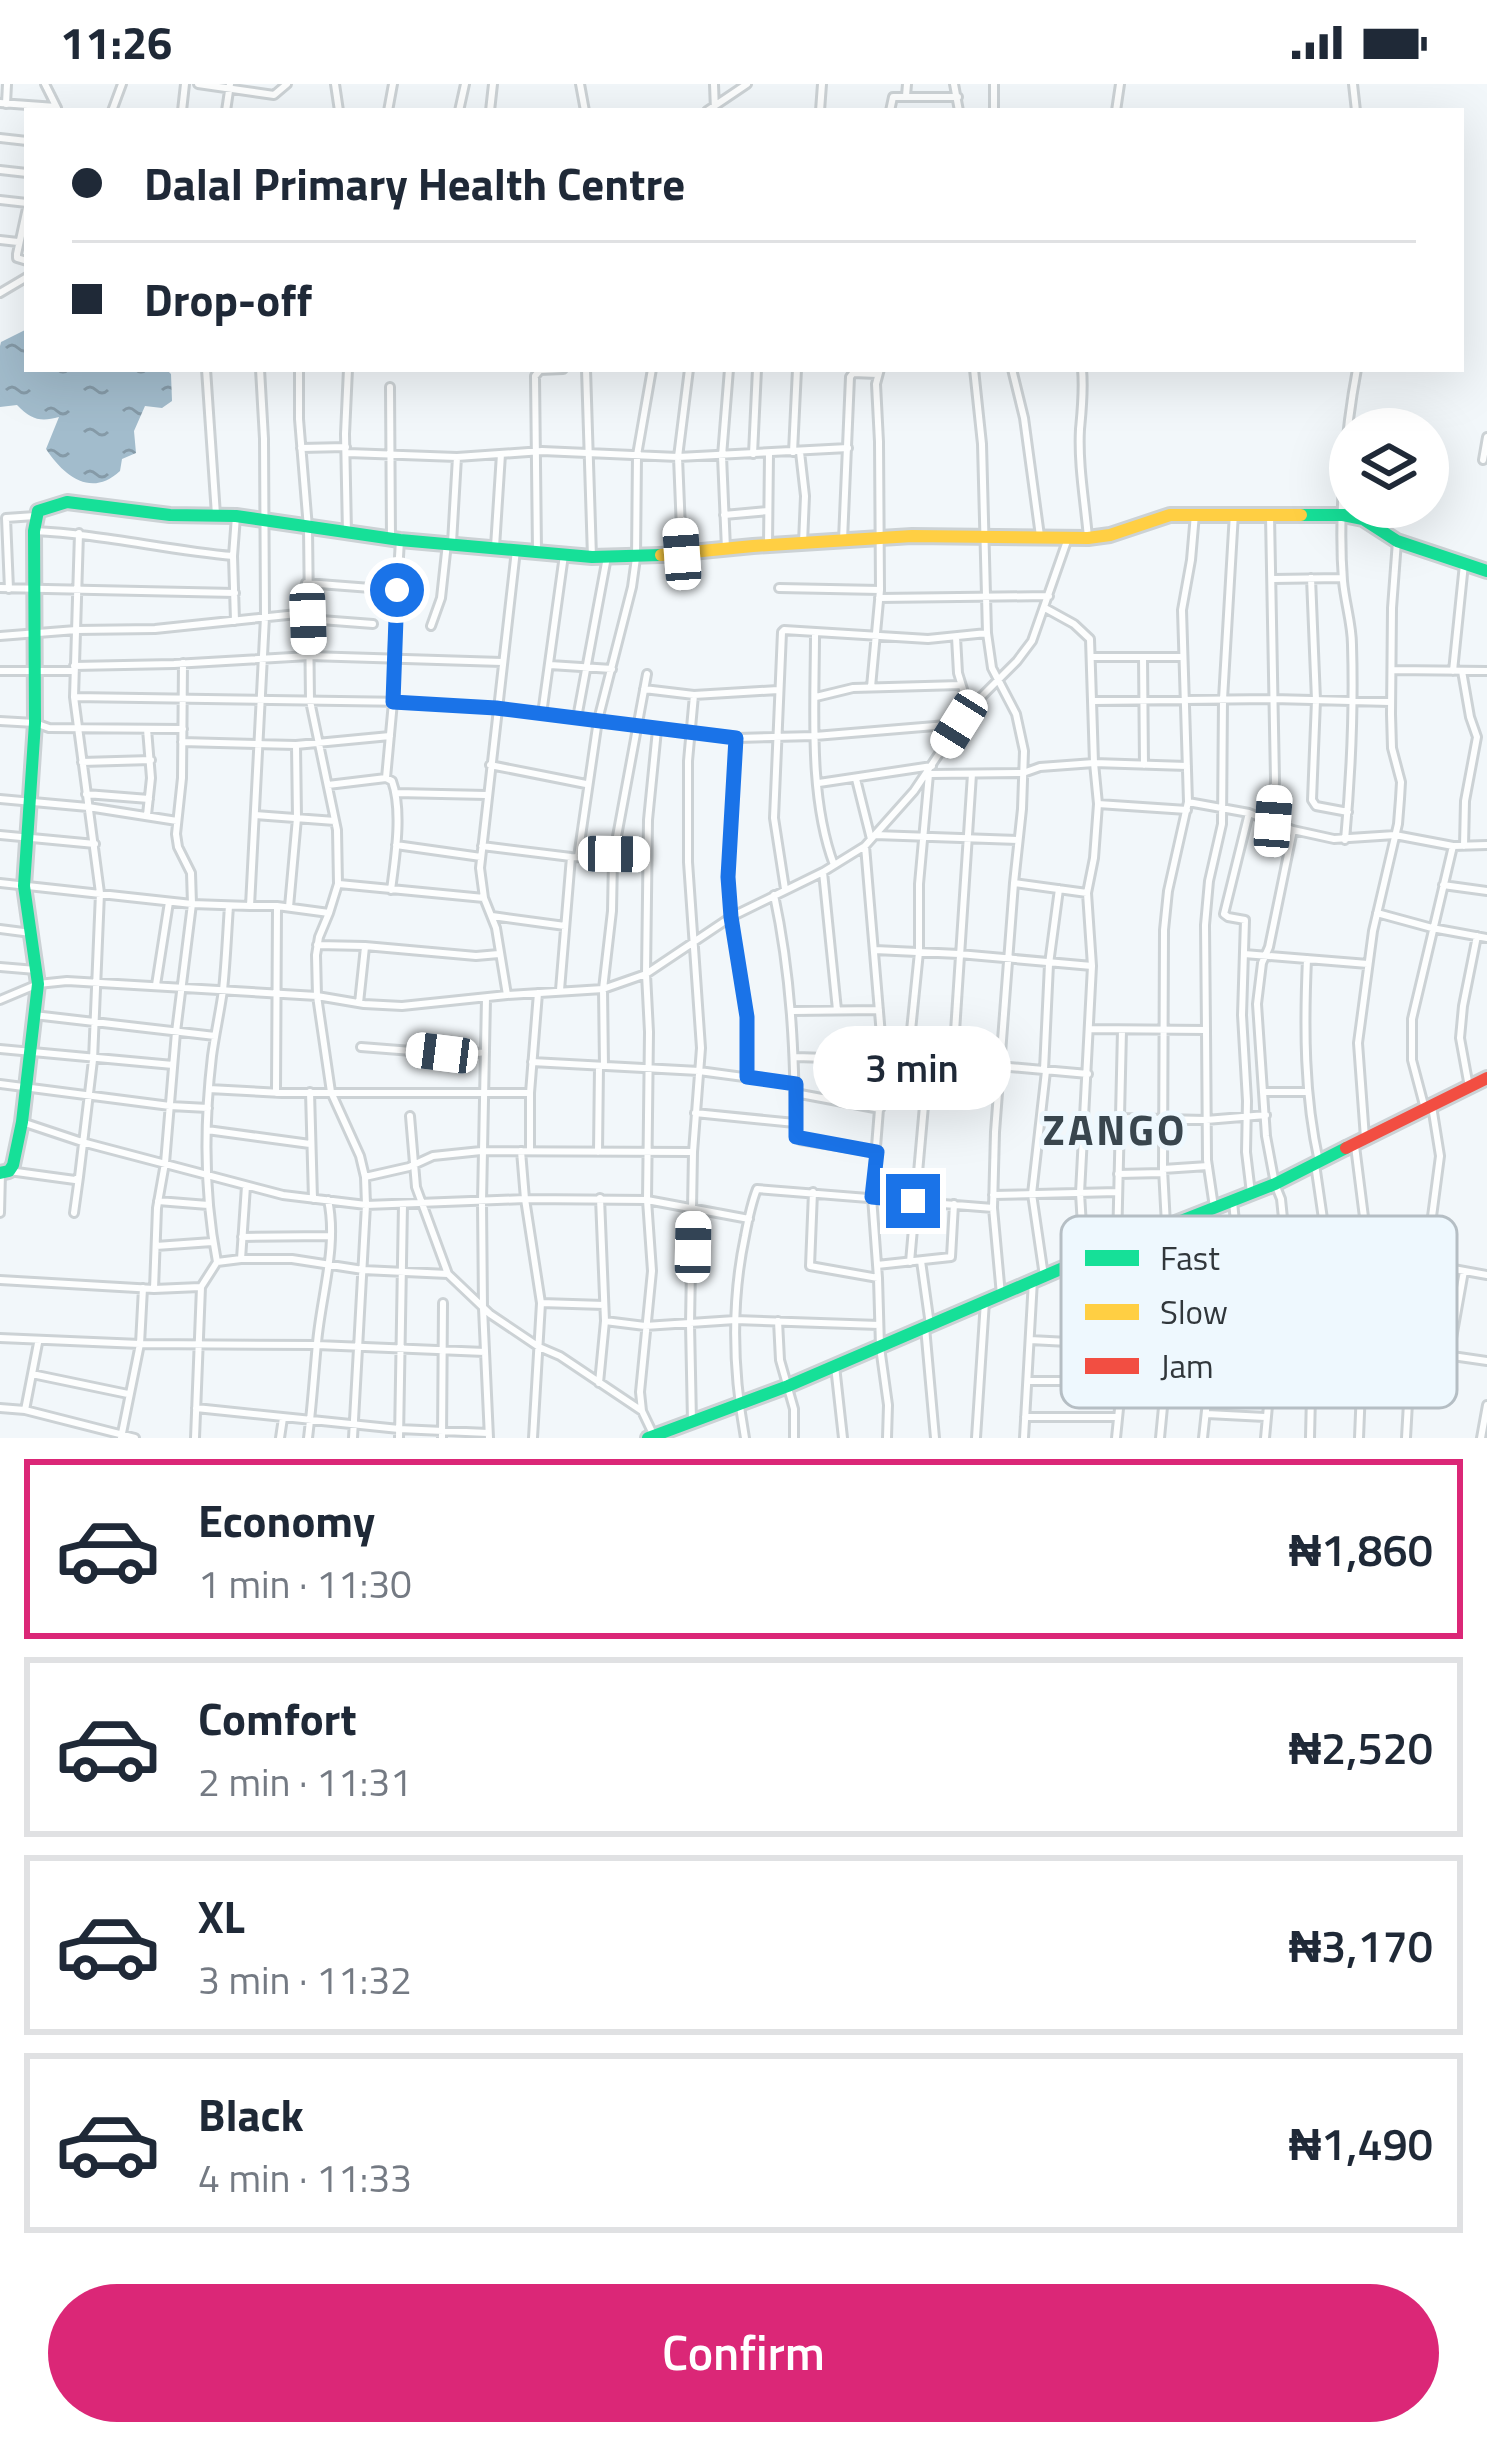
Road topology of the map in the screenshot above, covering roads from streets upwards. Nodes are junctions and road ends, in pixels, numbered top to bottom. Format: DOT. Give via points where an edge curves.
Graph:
graph roads {
  1 [pos="7,84"];
  2 [pos="198,84"];
  3 [pos="286,84"];
  4 [pos="747,84"];
  5 [pos="907,84"];
  6 [pos="954,84"];
  7 [pos="229,86"];
  8 [pos="907,97"];
  9 [pos="958,97"];
  10 [pos="3,104"];
  11 [pos="46,108"];
  12 [pos="715,108"];
  13 [pos="890,108"];
  14 [pos="959,108"];
  15 [pos="24,221"];
  16 [pos="0,240"];
  17 [pos="18,242"];
  18 [pos="24,260"];
  19 [pos="24,279"];
  20 [pos="0,283"];
  21 [pos="14,285"];
  22 [pos="0,293"];
  23 [pos="206,372"];
  24 [pos="260,372"];
  25 [pos="299,372"];
  26 [pos="348,372"];
  27 [pos="537,372"];
  28 [pos="586,372"];
  29 [pos="651,372"];
  30 [pos="689,372"];
  31 [pos="729,372"];
  32 [pos="757,372"];
  33 [pos="797,372"];
  34 [pos="878,372"];
  35 [pos="974,372"];
  36 [pos="1013,372"];
  37 [pos="1082,372"];
  38 [pos="1356,372"];
  39 [pos="389,387"];
  40 [pos="1350,408"];
  41 [pos="1487,437"];
  42 [pos="301,448"];
  43 [pos="848,448"];
  44 [pos="347,450"];
  45 [pos="537,452"];
  46 [pos="588,452"];
  47 [pos="796,452"];
  48 [pos="501,454"];
  49 [pos="753,454"];
  50 [pos="769,454"];
  51 [pos="637,455"];
  52 [pos="390,456"];
  53 [pos="722,456"];
  54 [pos="457,457"];
  55 [pos="678,457"];
  56 [pos="1483,460"];
  57 [pos="768,511"];
  58 [pos="1234,512"];
  59 [pos="1270,513"];
  60 [pos="724,514"];
  61 [pos="1195,514"];
  62 [pos="216,515"];
  63 [pos="1329,515"];
  64 [pos="236,517"];
  65 [pos="265,521"];
  66 [pos="34,523"];
  67 [pos="308,528"];
  68 [pos="1343,528"];
  69 [pos="1377,528"];
  70 [pos="79,533"];
  71 [pos="347,533"];
  72 [pos="984,535"];
  73 [pos="1040,536"];
  74 [pos="881,538"];
  75 [pos="1068,538"];
  76 [pos="1088,538"];
  77 [pos="395,539"];
  78 [pos="843,540"];
  79 [pos="1397,541"];
  80 [pos="449,543"];
  81 [pos="803,543"];
  82 [pos="767,545"];
  83 [pos="495,548"];
  84 [pos="725,549"];
  85 [pos="516,550"];
  86 [pos="537,552"];
  87 [pos="682,554"];
  88 [pos="564,555"];
  89 [pos="233,556"];
  90 [pos="599,557"];
  91 [pos="636,558"];
  92 [pos="1464,564"];
  93 [pos="1487,571"];
  94 [pos="1311,578"];
  95 [pos="1343,578"];
  96 [pos="1273,579"];
  97 [pos="307,583"];
  98 [pos="4,588"];
  99 [pos="76,588"];
  100 [pos="778,588"];
  101 [pos="34,590"];
  102 [pos="397,590"];
  103 [pos="235,593"];
  104 [pos="879,594"];
  105 [pos="1048,596"];
  106 [pos="984,597"];
  107 [pos="1045,608"];
  108 [pos="307,616"];
  109 [pos="265,617"];
  110 [pos="235,621"];
  111 [pos="373,624"];
  112 [pos="430,626"];
  113 [pos="76,630"];
  114 [pos="815,633"];
  115 [pos="987,633"];
  116 [pos="35,634"];
  117 [pos="0,636"];
  118 [pos="874,637"];
  119 [pos="956,637"];
  120 [pos="309,656"];
  121 [pos="393,657"];
  122 [pos="1091,657"];
  123 [pos="1143,657"];
  124 [pos="1182,657"];
  125 [pos="262,659"];
  126 [pos="502,662"];
  127 [pos="183,663"];
  128 [pos="550,665"];
  129 [pos="587,667"];
  130 [pos="73,668"];
  131 [pos="612,669"];
  132 [pos="1392,670"];
  133 [pos="0,671"];
  134 [pos="34,671"];
  135 [pos="1458,671"];
  136 [pos="1487,671"];
  137 [pos="647,674"];
  138 [pos="999,679"];
  139 [pos="961,685"];
  140 [pos="871,687"];
  141 [pos="644,689"];
  142 [pos="779,690"];
  143 [pos="694,695"];
  144 [pos="815,697"];
  145 [pos="74,698"];
  146 [pos="183,699"];
  147 [pos="1223,699"];
  148 [pos="1273,699"];
  149 [pos="1144,700"];
  150 [pos="1184,700"];
  151 [pos="1316,700"];
  152 [pos="1352,700"];
  153 [pos="310,701"];
  154 [pos="1093,701"];
  155 [pos="260,702"];
  156 [pos="393,702"];
  157 [pos="1391,702"];
  158 [pos="496,708"];
  159 [pos="969,709"];
  160 [pos="542,714"];
  161 [pos="577,718"];
  162 [pos="598,720"];
  163 [pos="0,721"];
  164 [pos="35,723"];
  165 [pos="959,724"];
  166 [pos="636,727"];
  167 [pos="78,728"];
  168 [pos="147,729"];
  169 [pos="183,729"];
  170 [pos="657,730"];
  171 [pos="691,734"];
  172 [pos="390,736"];
  173 [pos="815,736"];
  174 [pos="736,738"];
  175 [pos="777,738"];
  176 [pos="182,742"];
  177 [pos="319,743"];
  178 [pos="296,745"];
  179 [pos="258,746"];
  180 [pos="151,760"];
  181 [pos="82,762"];
  182 [pos="1094,763"];
  183 [pos="490,765"];
  184 [pos="1144,765"];
  185 [pos="1187,766"];
  186 [pos="929,771"];
  187 [pos="1023,773"];
  188 [pos="972,774"];
  189 [pos="386,778"];
  190 [pos="856,778"];
  191 [pos="819,783"];
  192 [pos="587,784"];
  193 [pos="328,785"];
  194 [pos="86,794"];
  195 [pos="397,794"];
  196 [pos="486,795"];
  197 [pos="0,799"];
  198 [pos="149,799"];
  199 [pos="30,803"];
  200 [pos="1098,804"];
  201 [pos="1188,806"];
  202 [pos="1222,806"];
  203 [pos="88,807"];
  204 [pos="1348,812"];
  205 [pos="1249,813"];
  206 [pos="147,815"];
  207 [pos="254,815"];
  208 [pos="297,818"];
  209 [pos="336,820"];
  210 [pos="177,821"];
  211 [pos="1273,821"];
  212 [pos="1293,830"];
  213 [pos="923,834"];
  214 [pos="0,835"];
  215 [pos="1395,835"];
  216 [pos="965,836"];
  217 [pos="28,839"];
  218 [pos="870,840"];
  219 [pos="1018,840"];
  220 [pos="1345,840"];
  221 [pos="95,844"];
  222 [pos="396,845"];
  223 [pos="1487,845"];
  224 [pos="482,846"];
  225 [pos="1453,846"];
  226 [pos="1464,846"];
  227 [pos="648,854"];
  228 [pos="614,856"];
  229 [pos="481,857"];
  230 [pos="575,857"];
  231 [pos="834,865"];
  232 [pos="823,872"];
  233 [pos="0,883"];
  234 [pos="1014,883"];
  235 [pos="338,884"];
  236 [pos="1443,885"];
  237 [pos="25,886"];
  238 [pos="785,889"];
  239 [pos="1059,889"];
  240 [pos="391,890"];
  241 [pos="1487,891"];
  242 [pos="1087,892"];
  243 [pos="100,893"];
  244 [pos="774,895"];
  245 [pos="484,898"];
  246 [pos="169,902"];
  247 [pos="192,904"];
  248 [pos="229,906"];
  249 [pos="250,906"];
  250 [pos="277,906"];
  251 [pos="289,908"];
  252 [pos="329,913"];
  253 [pos="1377,913"];
  254 [pos="492,916"];
  255 [pos="731,917"];
  256 [pos="566,926"];
  257 [pos="1432,928"];
  258 [pos="0,929"];
  259 [pos="31,933"];
  260 [pos="1477,936"];
  261 [pos="1487,938"];
  262 [pos="692,941"];
  263 [pos="317,946"];
  264 [pos="365,946"];
  265 [pos="874,950"];
  266 [pos="919,952"];
  267 [pos="500,954"];
  268 [pos="959,954"];
  269 [pos="1244,954"];
  270 [pos="1264,955"];
  271 [pos="1008,958"];
  272 [pos="1307,959"];
  273 [pos="1049,964"];
  274 [pos="1368,964"];
  275 [pos="1092,966"];
  276 [pos="0,967"];
  277 [pos="646,974"];
  278 [pos="37,977"];
  279 [pos="98,982"];
  280 [pos="156,985"];
  281 [pos="181,987"];
  282 [pos="603,989"];
  283 [pos="223,991"];
  284 [pos="560,991"];
  285 [pos="538,992"];
  286 [pos="278,994"];
  287 [pos="507,994"];
  288 [pos="317,996"];
  289 [pos="486,997"];
  290 [pos="0,1000"];
  291 [pos="359,1003"];
  292 [pos="837,1010"];
  293 [pos="880,1010"];
  294 [pos="792,1011"];
  295 [pos="34,1016"];
  296 [pos="93,1024"];
  297 [pos="1089,1029"];
  298 [pos="1122,1030"];
  299 [pos="1206,1030"];
  300 [pos="1164,1031"];
  301 [pos="176,1032"];
  302 [pos="215,1036"];
  303 [pos="361,1047"];
  304 [pos="0,1049"];
  305 [pos="30,1052"];
  306 [pos="485,1052"];
  307 [pos="796,1057"];
  308 [pos="884,1059"];
  309 [pos="94,1060"];
  310 [pos="908,1060"];
  311 [pos="928,1061"];
  312 [pos="532,1062"];
  313 [pos="952,1062"];
  314 [pos="173,1065"];
  315 [pos="601,1066"];
  316 [pos="1000,1066"];
  317 [pos="648,1067"];
  318 [pos="1045,1070"];
  319 [pos="698,1071"];
  320 [pos="1088,1074"];
  321 [pos="747,1077"];
  322 [pos="1487,1078"];
  323 [pos="0,1084"];
  324 [pos="26,1087"];
  325 [pos="1469,1087"];
  326 [pos="209,1088"];
  327 [pos="795,1088"];
  328 [pos="310,1092"];
  329 [pos="331,1092"];
  330 [pos="1265,1092"];
  331 [pos="1308,1092"];
  332 [pos="277,1093"];
  333 [pos="530,1093"];
  334 [pos="484,1094"];
  335 [pos="88,1095"];
  336 [pos="170,1106"];
  337 [pos="208,1108"];
  338 [pos="1428,1108"];
  339 [pos="880,1109"];
  340 [pos="695,1113"];
  341 [pos="1266,1115"];
  342 [pos="410,1116"];
  343 [pos="1246,1116"];
  344 [pos="1120,1118"];
  345 [pos="1165,1119"];
  346 [pos="1206,1120"];
  347 [pos="22,1122"];
  348 [pos="795,1123"];
  349 [pos="207,1130"];
  350 [pos="82,1142"];
  351 [pos="1360,1143"];
  352 [pos="310,1144"];
  353 [pos="482,1151"];
  354 [pos="525,1151"];
  355 [pos="646,1151"];
  356 [pos="598,1152"];
  357 [pos="693,1152"];
  358 [pos="877,1152"];
  359 [pos="165,1162"];
  360 [pos="1317,1163"];
  361 [pos="414,1164"];
  362 [pos="1208,1166"];
  363 [pos="1164,1171"];
  364 [pos="3,1172"];
  365 [pos="206,1173"];
  366 [pos="1118,1174"];
  367 [pos="79,1177"];
  368 [pos="365,1177"];
  369 [pos="1275,1184"];
  370 [pos="246,1186"];
  371 [pos="812,1192"];
  372 [pos="1117,1192"];
  373 [pos="1080,1193"];
  374 [pos="1251,1193"];
  375 [pos="1032,1194"];
  376 [pos="993,1195"];
  377 [pos="872,1197"];
  378 [pos="600,1198"];
  379 [pos="313,1199"];
  380 [pos="525,1199"];
  381 [pos="328,1200"];
  382 [pos="158,1201"];
  383 [pos="647,1201"];
  384 [pos="913,1201"];
  385 [pos="1233,1201"];
  386 [pos="482,1202"];
  387 [pos="403,1204"];
  388 [pos="954,1204"];
  389 [pos="209,1205"];
  390 [pos="366,1205"];
  391 [pos="421,1205"];
  392 [pos="693,1207"];
  393 [pos="1214,1207"];
  394 [pos="993,1208"];
  395 [pos="0,1214"];
  396 [pos="74,1214"];
  397 [pos="1081,1216"];
  398 [pos="1120,1216"];
  399 [pos="1166,1216"];
  400 [pos="1188,1216"];
  401 [pos="1234,1216"];
  402 [pos="1283,1216"];
  403 [pos="1324,1216"];
  404 [pos="1364,1216"];
  405 [pos="1431,1216"];
  406 [pos="749,1220"];
  407 [pos="330,1236"];
  408 [pos="242,1237"];
  409 [pos="213,1242"];
  410 [pos="155,1246"];
  411 [pos="241,1259"];
  412 [pos="921,1261"];
  413 [pos="217,1262"];
  414 [pos="910,1262"];
  415 [pos="878,1265"];
  416 [pos="328,1266"];
  417 [pos="1061,1269"];
  418 [pos="363,1270"];
  419 [pos="1457,1270"];
  420 [pos="1464,1271"];
  421 [pos="403,1272"];
  422 [pos="448,1274"];
  423 [pos="1487,1275"];
  424 [pos="878,1278"];
  425 [pos="1039,1278"];
  426 [pos="0,1280"];
  427 [pos="201,1287"];
  428 [pos="143,1288"];
  429 [pos="154,1289"];
  430 [pos="1001,1294"];
  431 [pos="985,1301"];
  432 [pos="443,1303"];
  433 [pos="541,1303"];
  434 [pos="604,1305"];
  435 [pos="483,1308"];
  436 [pos="1457,1313"];
  437 [pos="735,1320"];
  438 [pos="605,1321"];
  439 [pos="778,1322"];
  440 [pos="690,1324"];
  441 [pos="645,1325"];
  442 [pos="879,1325"];
  443 [pos="927,1326"];
  444 [pos="0,1338"];
  445 [pos="1030,1340"];
  446 [pos="38,1341"];
  447 [pos="1061,1342"];
  448 [pos="140,1344"];
  449 [pos="197,1345"];
  450 [pos="317,1345"];
  451 [pos="358,1347"];
  452 [pos="539,1347"];
  453 [pos="880,1347"];
  454 [pos="401,1350"];
  455 [pos="443,1351"];
  456 [pos="484,1352"];
  457 [pos="1457,1356"];
  458 [pos="1487,1360"];
  459 [pos="835,1366"];
  460 [pos="32,1374"];
  461 [pos="1028,1381"];
  462 [pos="1061,1382"];
  463 [pos="599,1383"];
  464 [pos="788,1385"];
  465 [pos="130,1394"];
  466 [pos="740,1405"];
  467 [pos="1487,1405"];
  468 [pos="0,1408"];
  469 [pos="196,1408"];
  470 [pos="1118,1408"];
  471 [pos="1163,1408"];
  472 [pos="1208,1408"];
  473 [pos="1266,1408"];
  474 [pos="1311,1408"];
  475 [pos="1360,1408"];
  476 [pos="1408,1408"];
  477 [pos="25,1410"];
  478 [pos="642,1411"];
  479 [pos="1207,1414"];
  480 [pos="283,1416"];
  481 [pos="1025,1417"];
  482 [pos="1265,1417"];
  483 [pos="310,1418"];
  484 [pos="1117,1418"];
  485 [pos="692,1422"];
  486 [pos="353,1423"];
  487 [pos="399,1434"];
  488 [pos="670,1434"];
  489 [pos="442,1435"];
  490 [pos="121,1436"];
  491 [pos="489,1436"];
  492 [pos="651,1437"];
  493 [pos="135,1438"];
  494 [pos="195,1438"];
  495 [pos="280,1438"];
  496 [pos="308,1438"];
  497 [pos="352,1438"];
  498 [pos="533,1438"];
  499 [pos="745,1438"];
  500 [pos="794,1438"];
  501 [pos="843,1438"];
  502 [pos="887,1438"];
  503 [pos="935,1438"];
  504 [pos="976,1438"];
  505 [pos="1024,1438"];
  506 [pos="1116,1438"];
  507 [pos="1160,1438"];
  508 [pos="1203,1438"];
  509 [pos="1265,1438"];
  510 [pos="1310,1438"];
  511 [pos="1359,1438"];
  512 [pos="1406,1438"];
  513 [pos="1481,1438"];
  1 -- 10 [label="street"];
  2 -- 7 [label="street"];
  3 -- 7 [label="street" via="274,95"];
  4 -- 12 [label="street"];
  5 -- 8 [label="street"];
  6 -- 9 [label="street"];
  8 -- 9 [label="street"];
  8 -- 13 [label="street" via="892,98"];
  9 -- 14 [label="street"];
  10 -- 11 [label="street"];
  15 -- 17 [label="street"];
  16 -- 17 [label="street"];
  17 -- 18 [label="street"];
  19 -- 21 [label="street"];
  20 -- 21 [label="street"];
  21 -- 22 [label="street"];
  23 -- 62 [label="street"];
  24 -- 65 [label="street"];
  25 -- 42 [label="street"];
  26 -- 44 [label="street"];
  27 -- 45 [label="street"];
  28 -- 46 [label="street"];
  29 -- 51 [label="street"];
  30 -- 55 [label="street"];
  31 -- 53 [label="street"];
  32 -- 49 [label="street"];
  33 -- 47 [label="street"];
  34 -- 43 [label="street" via="851,375"];
  34 -- 74 [label="street"];
  35 -- 72 [label="street"];
  36 -- 73 [label="street"];
  37 -- 76 [label="street"];
  38 -- 40 [label="street"];
  39 -- 52 [label="street"];
  41 -- 56 [label="street"];
  42 -- 44 [label="street"];
  42 -- 67 [label="street"];
  43 -- 47 [label="street"];
  43 -- 78 [label="street"];
  44 -- 52 [label="street"];
  44 -- 71 [label="street"];
  45 -- 46 [label="street"];
  45 -- 48 [label="street"];
  45 -- 86 [label="street"];
  46 -- 51 [label="street"];
  46 -- 90 [label="street"];
  47 -- 50 [label="street"];
  47 -- 81 [label="street"];
  48 -- 54 [label="street"];
  48 -- 83 [label="street"];
  49 -- 50 [label="street"];
  49 -- 53 [label="street"];
  50 -- 57 [label="street"];
  51 -- 55 [label="street"];
  51 -- 91 [label="street"];
  52 -- 54 [label="street"];
  52 -- 77 [label="street"];
  53 -- 55 [label="street"];
  53 -- 60 [label="street"];
  54 -- 80 [label="street"];
  55 -- 87 [label="street"];
  57 -- 60 [label="street"];
  57 -- 82 [label="street"];
  58 -- 59 [label="street"];
  58 -- 61 [label="street"];
  58 -- 147 [label="street"];
  59 -- 63 [label="street"];
  59 -- 96 [label="street"];
  60 -- 84 [label="street"];
  61 -- 76 [label="street"];
  61 -- 124 [label="street"];
  62 -- 64 [label="street"];
  62 -- 66 [label="street" via="67,502 42,508"];
  64 -- 65 [label="street"];
  64 -- 89 [label="street"];
  65 -- 67 [label="street"];
  65 -- 109 [label="street"];
  66 -- 70 [label="street"];
  66 -- 98 [label="street" via="6,518"];
  66 -- 101 [label="street"];
  67 -- 71 [label="street"];
  67 -- 97 [label="street"];
  68 -- 95 [label="street"];
  69 -- 79 [label="street"];
  70 -- 89 [label="street"];
  70 -- 99 [label="street"];
  71 -- 77 [label="street"];
  72 -- 73 [label="street"];
  72 -- 74 [label="street"];
  72 -- 106 [label="street"];
  73 -- 75 [label="street"];
  74 -- 78 [label="street"];
  74 -- 104 [label="street"];
  75 -- 76 [label="street"];
  75 -- 105 [label="street"];
  77 -- 80 [label="street"];
  77 -- 102 [label="street"];
  78 -- 81 [label="street"];
  79 -- 92 [label="street"];
  79 -- 132 [label="street"];
  80 -- 83 [label="street"];
  80 -- 112 [label="street"];
  81 -- 82 [label="street"];
  82 -- 84 [label="street"];
  83 -- 85 [label="street"];
  84 -- 87 [label="street"];
  85 -- 86 [label="street"];
  85 -- 126 [label="street"];
  86 -- 88 [label="street"];
  87 -- 91 [label="street"];
  88 -- 90 [label="street"];
  88 -- 128 [label="street"];
  89 -- 103 [label="street"];
  90 -- 91 [label="street"];
  90 -- 129 [label="street"];
  91 -- 131 [label="street"];
  92 -- 93 [label="street"];
  92 -- 135 [label="street"];
  94 -- 95 [label="street"];
  94 -- 96 [label="street"];
  94 -- 151 [label="street"];
  95 -- 152 [label="street"];
  96 -- 148 [label="street"];
  97 -- 102 [label="street"];
  97 -- 108 [label="street"];
  98 -- 101 [label="street"];
  99 -- 101 [label="street"];
  99 -- 103 [label="street"];
  99 -- 113 [label="street"];
  100 -- 104 [label="street"];
  101 -- 116 [label="street"];
  102 -- 121 [label="street"];
  103 -- 110 [label="street"];
  104 -- 106 [label="street"];
  104 -- 118 [label="street"];
  105 -- 106 [label="street"];
  105 -- 107 [label="street"];
  106 -- 115 [label="street"];
  107 -- 122 [label="street" via="1086,632"];
  107 -- 138 [label="street" via="1032,641"];
  108 -- 109 [label="street"];
  108 -- 111 [label="street"];
  108 -- 120 [label="street"];
  109 -- 110 [label="street"];
  109 -- 125 [label="street"];
  110 -- 113 [label="street"];
  113 -- 116 [label="street"];
  113 -- 130 [label="street"];
  114 -- 118 [label="street"];
  114 -- 142 [label="street" via="782,632"];
  114 -- 144 [label="street"];
  115 -- 119 [label="street"];
  115 -- 138 [label="street"];
  116 -- 117 [label="street"];
  116 -- 134 [label="street"];
  118 -- 119 [label="street"];
  118 -- 140 [label="street"];
  119 -- 139 [label="street"];
  120 -- 121 [label="street"];
  120 -- 125 [label="street"];
  120 -- 153 [label="street"];
  121 -- 126 [label="street"];
  121 -- 156 [label="street"];
  122 -- 123 [label="street"];
  122 -- 154 [label="street"];
  123 -- 124 [label="street"];
  123 -- 149 [label="street"];
  124 -- 150 [label="street"];
  125 -- 127 [label="street"];
  125 -- 155 [label="street"];
  126 -- 158 [label="street"];
  127 -- 130 [label="street"];
  127 -- 146 [label="street"];
  128 -- 129 [label="street"];
  128 -- 160 [label="street"];
  129 -- 131 [label="street"];
  129 -- 161 [label="street"];
  130 -- 134 [label="street"];
  130 -- 145 [label="street"];
  131 -- 162 [label="street"];
  132 -- 135 [label="street"];
  132 -- 157 [label="street"];
  133 -- 134 [label="street"];
  134 -- 164 [label="street"];
  135 -- 136 [label="street"];
  135 -- 226 [label="street" via="1477,731"];
  137 -- 141 [label="street"];
  138 -- 159 [label="street"];
  138 -- 187 [label="street" via="1016,714"];
  139 -- 140 [label="street"];
  139 -- 159 [label="street"];
  140 -- 144 [label="street"];
  141 -- 143 [label="street"];
  141 -- 166 [label="street"];
  142 -- 143 [label="street"];
  142 -- 175 [label="street"];
  143 -- 171 [label="street"];
  144 -- 173 [label="street"];
  145 -- 146 [label="street"];
  145 -- 167 [label="street"];
  146 -- 155 [label="street"];
  146 -- 169 [label="street"];
  147 -- 148 [label="street"];
  147 -- 150 [label="street"];
  147 -- 202 [label="street"];
  148 -- 151 [label="street"];
  148 -- 211 [label="street"];
  149 -- 150 [label="street"];
  149 -- 154 [label="street"];
  149 -- 184 [label="street"];
  150 -- 185 [label="street"];
  151 -- 152 [label="street"];
  151 -- 204 [label="street" via="1312,804"];
  152 -- 157 [label="street"];
  152 -- 204 [label="street"];
  153 -- 155 [label="street"];
  153 -- 156 [label="street"];
  153 -- 177 [label="street"];
  154 -- 182 [label="street"];
  155 -- 179 [label="street"];
  156 -- 158 [label="street"];
  156 -- 172 [label="street"];
  157 -- 215 [label="street" via="1401,782"];
  158 -- 160 [label="street"];
  158 -- 183 [label="street"];
  159 -- 165 [label="street"];
  160 -- 161 [label="street"];
  161 -- 162 [label="street"];
  162 -- 166 [label="street"];
  162 -- 192 [label="street"];
  163 -- 164 [label="street"];
  164 -- 167 [label="street"];
  164 -- 199 [label="street"];
  165 -- 173 [label="street"];
  165 -- 186 [label="street"];
  166 -- 170 [label="street"];
  166 -- 228 [label="street"];
  167 -- 168 [label="street"];
  167 -- 181 [label="street"];
  168 -- 169 [label="street"];
  168 -- 180 [label="street"];
  169 -- 176 [label="street"];
  170 -- 171 [label="street"];
  170 -- 227 [label="street"];
  171 -- 174 [label="street"];
  171 -- 262 [label="street"];
  172 -- 177 [label="street"];
  172 -- 189 [label="street"];
  173 -- 175 [label="street"];
  173 -- 191 [label="street"];
  174 -- 175 [label="street"];
  174 -- 255 [label="street"];
  175 -- 238 [label="street" via="774,818"];
  176 -- 179 [label="street"];
  176 -- 210 [label="street"];
  177 -- 178 [label="street"];
  177 -- 193 [label="street"];
  178 -- 179 [label="street"];
  178 -- 208 [label="street"];
  179 -- 207 [label="street"];
  180 -- 181 [label="street"];
  180 -- 198 [label="street"];
  181 -- 194 [label="street"];
  182 -- 184 [label="street"];
  182 -- 187 [label="street"];
  182 -- 200 [label="street"];
  183 -- 192 [label="street"];
  183 -- 196 [label="street"];
  184 -- 185 [label="street"];
  185 -- 201 [label="street"];
  186 -- 188 [label="street"];
  186 -- 190 [label="street"];
  186 -- 213 [label="street"];
  186 -- 218 [label="street"];
  187 -- 188 [label="street"];
  187 -- 219 [label="street"];
  188 -- 216 [label="street"];
  189 -- 193 [label="street"];
  189 -- 195 [label="street"];
  190 -- 191 [label="street"];
  190 -- 218 [label="street"];
  191 -- 231 [label="street"];
  192 -- 230 [label="street"];
  193 -- 209 [label="street"];
  194 -- 198 [label="street"];
  194 -- 203 [label="street"];
  195 -- 196 [label="street"];
  195 -- 222 [label="street"];
  196 -- 224 [label="street"];
  197 -- 199 [label="street"];
  198 -- 206 [label="street"];
  199 -- 203 [label="street"];
  199 -- 217 [label="street"];
  200 -- 201 [label="street"];
  200 -- 242 [label="street"];
  201 -- 202 [label="street"];
  201 -- 300 [label="street" via="1165,907"];
  202 -- 205 [label="street"];
  202 -- 299 [label="street" via="1205,925"];
  203 -- 206 [label="street"];
  203 -- 221 [label="street"];
  204 -- 220 [label="street"];
  205 -- 211 [label="street"];
  205 -- 269 [label="street" via="1224,914 1245,920"];
  206 -- 210 [label="street"];
  207 -- 208 [label="street"];
  207 -- 249 [label="street"];
  208 -- 209 [label="street"];
  208 -- 251 [label="street"];
  209 -- 235 [label="street"];
  210 -- 247 [label="street"];
  211 -- 212 [label="street"];
  212 -- 220 [label="street"];
  212 -- 270 [label="street"];
  213 -- 216 [label="street"];
  213 -- 218 [label="street"];
  213 -- 266 [label="street"];
  214 -- 217 [label="street"];
  215 -- 220 [label="street"];
  215 -- 225 [label="street"];
  215 -- 253 [label="street"];
  216 -- 219 [label="street"];
  216 -- 268 [label="street"];
  217 -- 221 [label="street"];
  217 -- 237 [label="street"];
  218 -- 231 [label="street"];
  218 -- 265 [label="street"];
  219 -- 234 [label="street"];
  221 -- 243 [label="street"];
  222 -- 229 [label="street"];
  222 -- 240 [label="street"];
  223 -- 226 [label="street"];
  224 -- 229 [label="street"];
  224 -- 230 [label="street"];
  225 -- 226 [label="street"];
  225 -- 236 [label="street"];
  227 -- 228 [label="street"];
  227 -- 277 [label="street"];
  228 -- 230 [label="street"];
  228 -- 282 [label="street"];
  229 -- 245 [label="street"];
  230 -- 256 [label="street"];
  231 -- 232 [label="street"];
  232 -- 238 [label="street"];
  232 -- 292 [label="street"];
  233 -- 237 [label="street"];
  234 -- 239 [label="street"];
  234 -- 271 [label="street"];
  235 -- 240 [label="street"];
  235 -- 252 [label="street"];
  236 -- 241 [label="street"];
  236 -- 257 [label="street"];
  237 -- 243 [label="street"];
  237 -- 259 [label="street"];
  238 -- 244 [label="street"];
  239 -- 242 [label="street"];
  239 -- 273 [label="street"];
  240 -- 245 [label="street"];
  242 -- 275 [label="street"];
  243 -- 246 [label="street"];
  243 -- 279 [label="street"];
  244 -- 255 [label="street"];
  244 -- 294 [label="street"];
  245 -- 254 [label="street"];
  246 -- 247 [label="street"];
  246 -- 280 [label="street"];
  247 -- 248 [label="street"];
  247 -- 281 [label="street"];
  248 -- 249 [label="street"];
  248 -- 283 [label="street"];
  249 -- 250 [label="street"];
  250 -- 251 [label="street"];
  250 -- 286 [label="street"];
  251 -- 252 [label="street"];
  252 -- 263 [label="street"];
  253 -- 257 [label="street"];
  253 -- 274 [label="street"];
  254 -- 256 [label="street"];
  254 -- 267 [label="street"];
  255 -- 262 [label="street"];
  255 -- 321 [label="street"];
  256 -- 284 [label="street"];
  257 -- 260 [label="street"];
  257 -- 338 [label="street" via="1411,1040"];
  258 -- 259 [label="street"];
  259 -- 278 [label="street"];
  260 -- 261 [label="street"];
  260 -- 325 [label="street" via="1460,1038"];
  262 -- 277 [label="street"];
  262 -- 319 [label="street"];
  263 -- 264 [label="street"];
  263 -- 288 [label="street"];
  264 -- 267 [label="street"];
  264 -- 291 [label="street"];
  265 -- 266 [label="street"];
  265 -- 293 [label="street"];
  266 -- 268 [label="street"];
  266 -- 310 [label="street"];
  267 -- 287 [label="street"];
  268 -- 271 [label="street"];
  268 -- 313 [label="street"];
  269 -- 270 [label="street"];
  269 -- 343 [label="street"];
  270 -- 272 [label="street"];
  270 -- 330 [label="street" via="1257,1004"];
  271 -- 273 [label="street"];
  271 -- 316 [label="street"];
  272 -- 274 [label="street"];
  272 -- 331 [label="street"];
  273 -- 275 [label="street"];
  273 -- 318 [label="street"];
  274 -- 351 [label="street" via="1358,1043"];
  275 -- 297 [label="street"];
  276 -- 278 [label="street"];
  277 -- 282 [label="street"];
  277 -- 317 [label="street"];
  278 -- 279 [label="street"];
  278 -- 290 [label="street"];
  278 -- 295 [label="street"];
  279 -- 280 [label="street"];
  279 -- 296 [label="street"];
  280 -- 281 [label="street"];
  281 -- 283 [label="street"];
  281 -- 301 [label="street"];
  282 -- 284 [label="street"];
  282 -- 315 [label="street"];
  283 -- 286 [label="street"];
  283 -- 302 [label="street"];
  284 -- 285 [label="street"];
  285 -- 287 [label="street"];
  285 -- 312 [label="street"];
  286 -- 288 [label="street"];
  286 -- 332 [label="street"];
  287 -- 289 [label="street"];
  288 -- 291 [label="street"];
  288 -- 329 [label="street"];
  289 -- 291 [label="street"];
  289 -- 306 [label="street"];
  292 -- 293 [label="street"];
  292 -- 294 [label="street"];
  293 -- 308 [label="street"];
  294 -- 307 [label="street"];
  295 -- 296 [label="street"];
  295 -- 305 [label="street"];
  296 -- 301 [label="street"];
  296 -- 309 [label="street"];
  297 -- 298 [label="street"];
  297 -- 320 [label="street"];
  298 -- 300 [label="street"];
  298 -- 344 [label="street"];
  299 -- 300 [label="street"];
  299 -- 346 [label="street"];
  300 -- 345 [label="street"];
  301 -- 302 [label="street"];
  301 -- 314 [label="street"];
  302 -- 326 [label="street"];
  303 -- 306 [label="street"];
  304 -- 305 [label="street"];
  305 -- 309 [label="street"];
  305 -- 324 [label="street"];
  306 -- 334 [label="street"];
  307 -- 308 [label="street"];
  307 -- 327 [label="street"];
  308 -- 310 [label="street"];
  308 -- 339 [label="street"];
  309 -- 314 [label="street"];
  309 -- 335 [label="street"];
  310 -- 311 [label="street"];
  311 -- 313 [label="street"];
  311 -- 384 [label="street"];
  312 -- 315 [label="street"];
  312 -- 333 [label="street"];
  313 -- 316 [label="street"];
  314 -- 336 [label="street"];
  315 -- 317 [label="street"];
  315 -- 356 [label="street"];
  316 -- 318 [label="street"];
  316 -- 376 [label="street"];
  317 -- 319 [label="street"];
  317 -- 355 [label="street"];
  318 -- 320 [label="street"];
  318 -- 375 [label="street"];
  319 -- 321 [label="street"];
  319 -- 340 [label="street"];
  320 -- 373 [label="street"];
  321 -- 327 [label="street"];
  322 -- 325 [label="street"];
  323 -- 324 [label="street"];
  324 -- 335 [label="street"];
  324 -- 347 [label="street"];
  325 -- 338 [label="street"];
  326 -- 332 [label="street"];
  326 -- 337 [label="street"];
  327 -- 339 [label="street"];
  327 -- 348 [label="street"];
  328 -- 329 [label="street"];
  328 -- 332 [label="street"];
  328 -- 352 [label="street"];
  329 -- 334 [label="street"];
  329 -- 368 [label="street"];
  330 -- 331 [label="street"];
  330 -- 341 [label="street"];
  331 -- 360 [label="street"];
  333 -- 334 [label="street"];
  333 -- 354 [label="street"];
  334 -- 353 [label="street"];
  335 -- 336 [label="street"];
  335 -- 350 [label="street"];
  336 -- 337 [label="street"];
  336 -- 359 [label="street"];
  337 -- 349 [label="street"];
  338 -- 351 [label="street"];
  338 -- 405 [label="street" via="1440,1156"];
  339 -- 358 [label="street"];
  340 -- 348 [label="street"];
  340 -- 357 [label="street"];
  341 -- 343 [label="street"];
  341 -- 369 [label="street"];
  342 -- 361 [label="street"];
  343 -- 346 [label="street"];
  343 -- 374 [label="street"];
  344 -- 345 [label="street"];
  344 -- 366 [label="street"];
  345 -- 346 [label="street"];
  345 -- 363 [label="street"];
  346 -- 362 [label="street"];
  347 -- 350 [label="street"];
  347 -- 364 [label="street" via="13,1165"];
  348 -- 358 [label="street" via="800,1140"];
  349 -- 352 [label="street"];
  349 -- 365 [label="street"];
  350 -- 359 [label="street"];
  350 -- 367 [label="street"];
  351 -- 360 [label="street"];
  351 -- 404 [label="street"];
  352 -- 379 [label="street"];
  353 -- 354 [label="street"];
  353 -- 361 [label="street"];
  353 -- 386 [label="street"];
  354 -- 356 [label="street"];
  354 -- 380 [label="street"];
  355 -- 356 [label="street"];
  355 -- 357 [label="street"];
  355 -- 383 [label="street"];
  357 -- 392 [label="street"];
  358 -- 377 [label="street"];
  359 -- 365 [label="street"];
  359 -- 382 [label="street"];
  360 -- 369 [label="street"];
  360 -- 403 [label="street"];
  361 -- 368 [label="street"];
  361 -- 391 [label="street"];
  362 -- 363 [label="street"];
  362 -- 393 [label="street"];
  363 -- 366 [label="street"];
  363 -- 399 [label="street"];
  364 -- 367 [label="street"];
  364 -- 395 [label="street"];
  365 -- 370 [label="street"];
  365 -- 389 [label="street"];
  366 -- 372 [label="street"];
  367 -- 396 [label="street"];
  368 -- 390 [label="street"];
  369 -- 374 [label="street"];
  369 -- 402 [label="street"];
  370 -- 379 [label="street"];
  370 -- 408 [label="street"];
  371 -- 377 [label="street"];
  371 -- 406 [label="street" via="757,1190"];
  371 -- 424 [label="street" via="810,1266"];
  372 -- 373 [label="street"];
  372 -- 398 [label="street"];
  373 -- 375 [label="street"];
  373 -- 397 [label="street"];
  374 -- 385 [label="street"];
  375 -- 376 [label="street"];
  375 -- 425 [label="street"];
  376 -- 394 [label="street"];
  377 -- 384 [label="street"];
  377 -- 415 [label="street"];
  378 -- 380 [label="street"];
  378 -- 383 [label="street"];
  378 -- 434 [label="street"];
  379 -- 381 [label="street"];
  380 -- 386 [label="street"];
  380 -- 433 [label="street"];
  381 -- 390 [label="street"];
  381 -- 407 [label="street"];
  382 -- 389 [label="street"];
  382 -- 410 [label="street"];
  383 -- 392 [label="street"];
  383 -- 441 [label="street"];
  384 -- 388 [label="street"];
  384 -- 414 [label="street"];
  385 -- 393 [label="street"];
  385 -- 401 [label="street"];
  386 -- 391 [label="street"];
  386 -- 435 [label="street"];
  387 -- 390 [label="street"];
  387 -- 391 [label="street"];
  387 -- 421 [label="street"];
  388 -- 394 [label="street"];
  388 -- 412 [label="street" via="951,1257"];
  389 -- 409 [label="street"];
  390 -- 418 [label="street"];
  391 -- 422 [label="street"];
  392 -- 406 [label="street"];
  392 -- 440 [label="street"];
  393 -- 400 [label="street"];
  394 -- 430 [label="street"];
  406 -- 437 [label="street"];
  407 -- 408 [label="street"];
  407 -- 416 [label="street"];
  408 -- 411 [label="street"];
  409 -- 410 [label="street"];
  409 -- 413 [label="street"];
  410 -- 429 [label="street"];
  411 -- 413 [label="street"];
  411 -- 416 [label="street"];
  412 -- 414 [label="street"];
  412 -- 443 [label="street"];
  413 -- 427 [label="street"];
  414 -- 415 [label="street"];
  415 -- 424 [label="street"];
  416 -- 418 [label="street"];
  416 -- 450 [label="street"];
  417 -- 425 [label="street"];
  418 -- 421 [label="street"];
  418 -- 451 [label="street"];
  419 -- 420 [label="street"];
  420 -- 423 [label="street"];
  420 -- 436 [label="street"];
  421 -- 422 [label="street"];
  421 -- 454 [label="street"];
  422 -- 435 [label="street"];
  424 -- 442 [label="street"];
  425 -- 430 [label="street"];
  425 -- 445 [label="street"];
  426 -- 428 [label="street"];
  427 -- 429 [label="street"];
  427 -- 449 [label="street"];
  428 -- 429 [label="street"];
  428 -- 448 [label="street"];
  430 -- 431 [label="street"];
  431 -- 443 [label="street"];
  431 -- 504 [label="street"];
  432 -- 455 [label="street"];
  433 -- 434 [label="street"];
  433 -- 452 [label="street"];
  434 -- 438 [label="street"];
  435 -- 452 [label="street"];
  435 -- 456 [label="street"];
  437 -- 439 [label="street"];
  437 -- 440 [label="street"];
  437 -- 466 [label="street"];
  438 -- 441 [label="street"];
  438 -- 463 [label="street"];
  439 -- 442 [label="street"];
  439 -- 464 [label="street"];
  440 -- 441 [label="street"];
  440 -- 485 [label="street"];
  441 -- 478 [label="street"];
  442 -- 453 [label="street"];
  443 -- 453 [label="street"];
  443 -- 503 [label="street"];
  444 -- 446 [label="street"];
  445 -- 447 [label="street"];
  445 -- 461 [label="street"];
  446 -- 448 [label="street"];
  446 -- 460 [label="street"];
  448 -- 449 [label="street"];
  448 -- 465 [label="street"];
  449 -- 450 [label="street"];
  449 -- 469 [label="street"];
  450 -- 451 [label="street"];
  450 -- 483 [label="street"];
  451 -- 454 [label="street"];
  451 -- 486 [label="street"];
  452 -- 463 [label="street"];
  452 -- 498 [label="street"];
  453 -- 459 [label="street"];
  453 -- 502 [label="street"];
  454 -- 455 [label="street"];
  454 -- 487 [label="street"];
  455 -- 456 [label="street"];
  455 -- 489 [label="street"];
  456 -- 491 [label="street"];
  457 -- 458 [label="street"];
  459 -- 464 [label="street"];
  459 -- 501 [label="street"];
  460 -- 465 [label="street"];
  460 -- 477 [label="street"];
  461 -- 462 [label="street"];
  461 -- 481 [label="street"];
  463 -- 478 [label="street"];
  464 -- 466 [label="street"];
  464 -- 500 [label="street"];
  465 -- 490 [label="street"];
  466 -- 485 [label="street"];
  466 -- 499 [label="street"];
  467 -- 513 [label="street"];
  468 -- 477 [label="street"];
  469 -- 480 [label="street"];
  469 -- 494 [label="street"];
  470 -- 484 [label="street"];
  471 -- 507 [label="street"];
  472 -- 479 [label="street"];
  473 -- 482 [label="street"];
  474 -- 510 [label="street"];
  475 -- 511 [label="street"];
  476 -- 512 [label="street"];
  477 -- 490 [label="street"];
  478 -- 492 [label="street"];
  479 -- 482 [label="street"];
  479 -- 508 [label="street"];
  480 -- 483 [label="street"];
  480 -- 495 [label="street"];
  481 -- 484 [label="street"];
  481 -- 505 [label="street"];
  482 -- 509 [label="street"];
  483 -- 486 [label="street"];
  483 -- 496 [label="street"];
  484 -- 506 [label="street"];
  485 -- 488 [label="street"];
  486 -- 487 [label="street"];
  486 -- 497 [label="street"];
  487 -- 489 [label="street"];
  488 -- 492 [label="street"];
  489 -- 491 [label="street"];
  490 -- 493 [label="street"];
}
